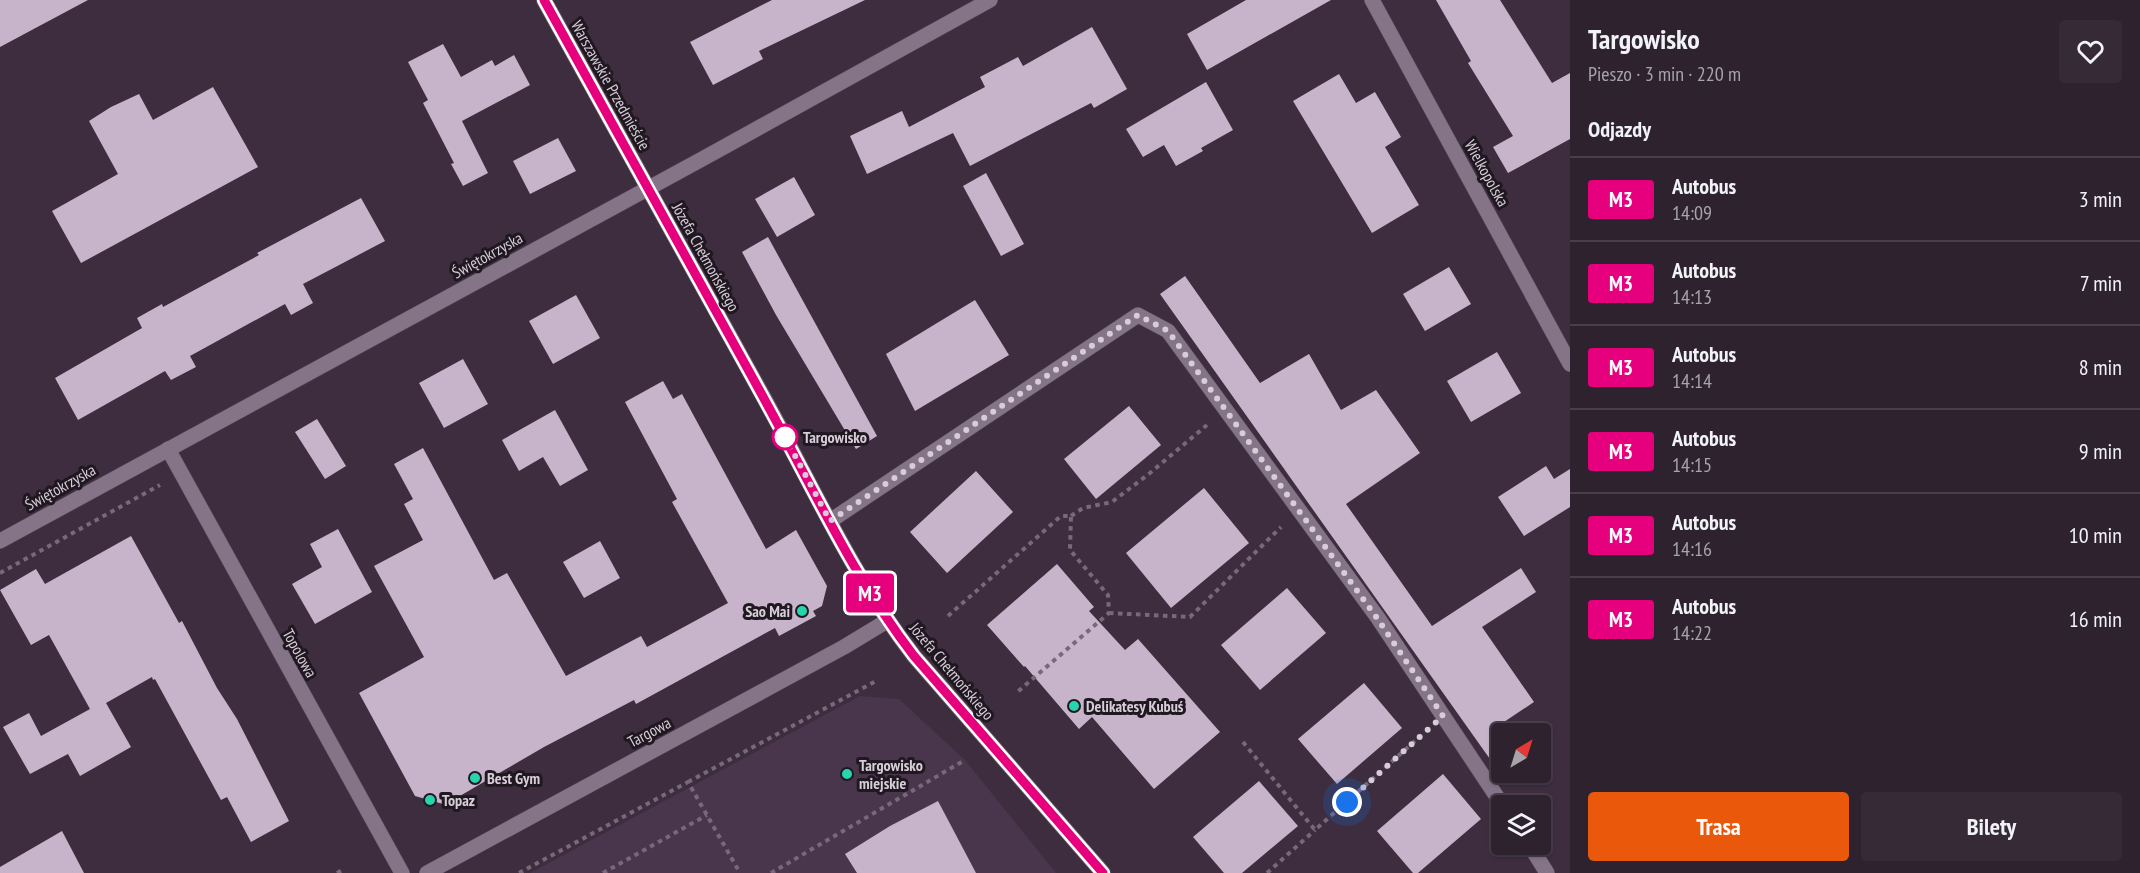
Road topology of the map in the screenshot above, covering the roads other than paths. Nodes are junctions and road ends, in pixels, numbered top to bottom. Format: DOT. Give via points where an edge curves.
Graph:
graph roads {
  1 [pos="544,0"];
  2 [pos="990,0"];
  3 [pos="1372,0"];
  4 [pos="646,188"];
  5 [pos="1570,364"];
  6 [pos="168,449"];
  7 [pos="830,521"];
  8 [pos="0,541"];
  9 [pos="887,621"];
  10 [pos="1496,795"];
  11 [pos="1535,855"];
  12 [pos="402,873"];
  13 [pos="427,873"];
  14 [pos="1103,873"];
  15 [pos="1547,873"];
  1 -- 4 [label="street, Warszawskie Przedmieście"];
  2 -- 4 [label="street, Świętokrzyska"];
  3 -- 5 [label="street, Wielkopolska"];
  4 -- 6 [label="street, Świętokrzyska"];
  4 -- 7 [label="street, Józefa Chełmońskiego"];
  6 -- 8 [label="street, Świętokrzyska"];
  6 -- 12 [label="street, Topolowa"];
  7 -- 9 [label="street, Józefa Chełmońskiego"];
  7 -- 10 [label="street" via="1138,315 1168,331 1377,618"];
  9 -- 13 [label="street, Targowa"];
  9 -- 14 [label="street, Józefa Chełmońskiego"];
  11 -- 15 [label="street"];
}
